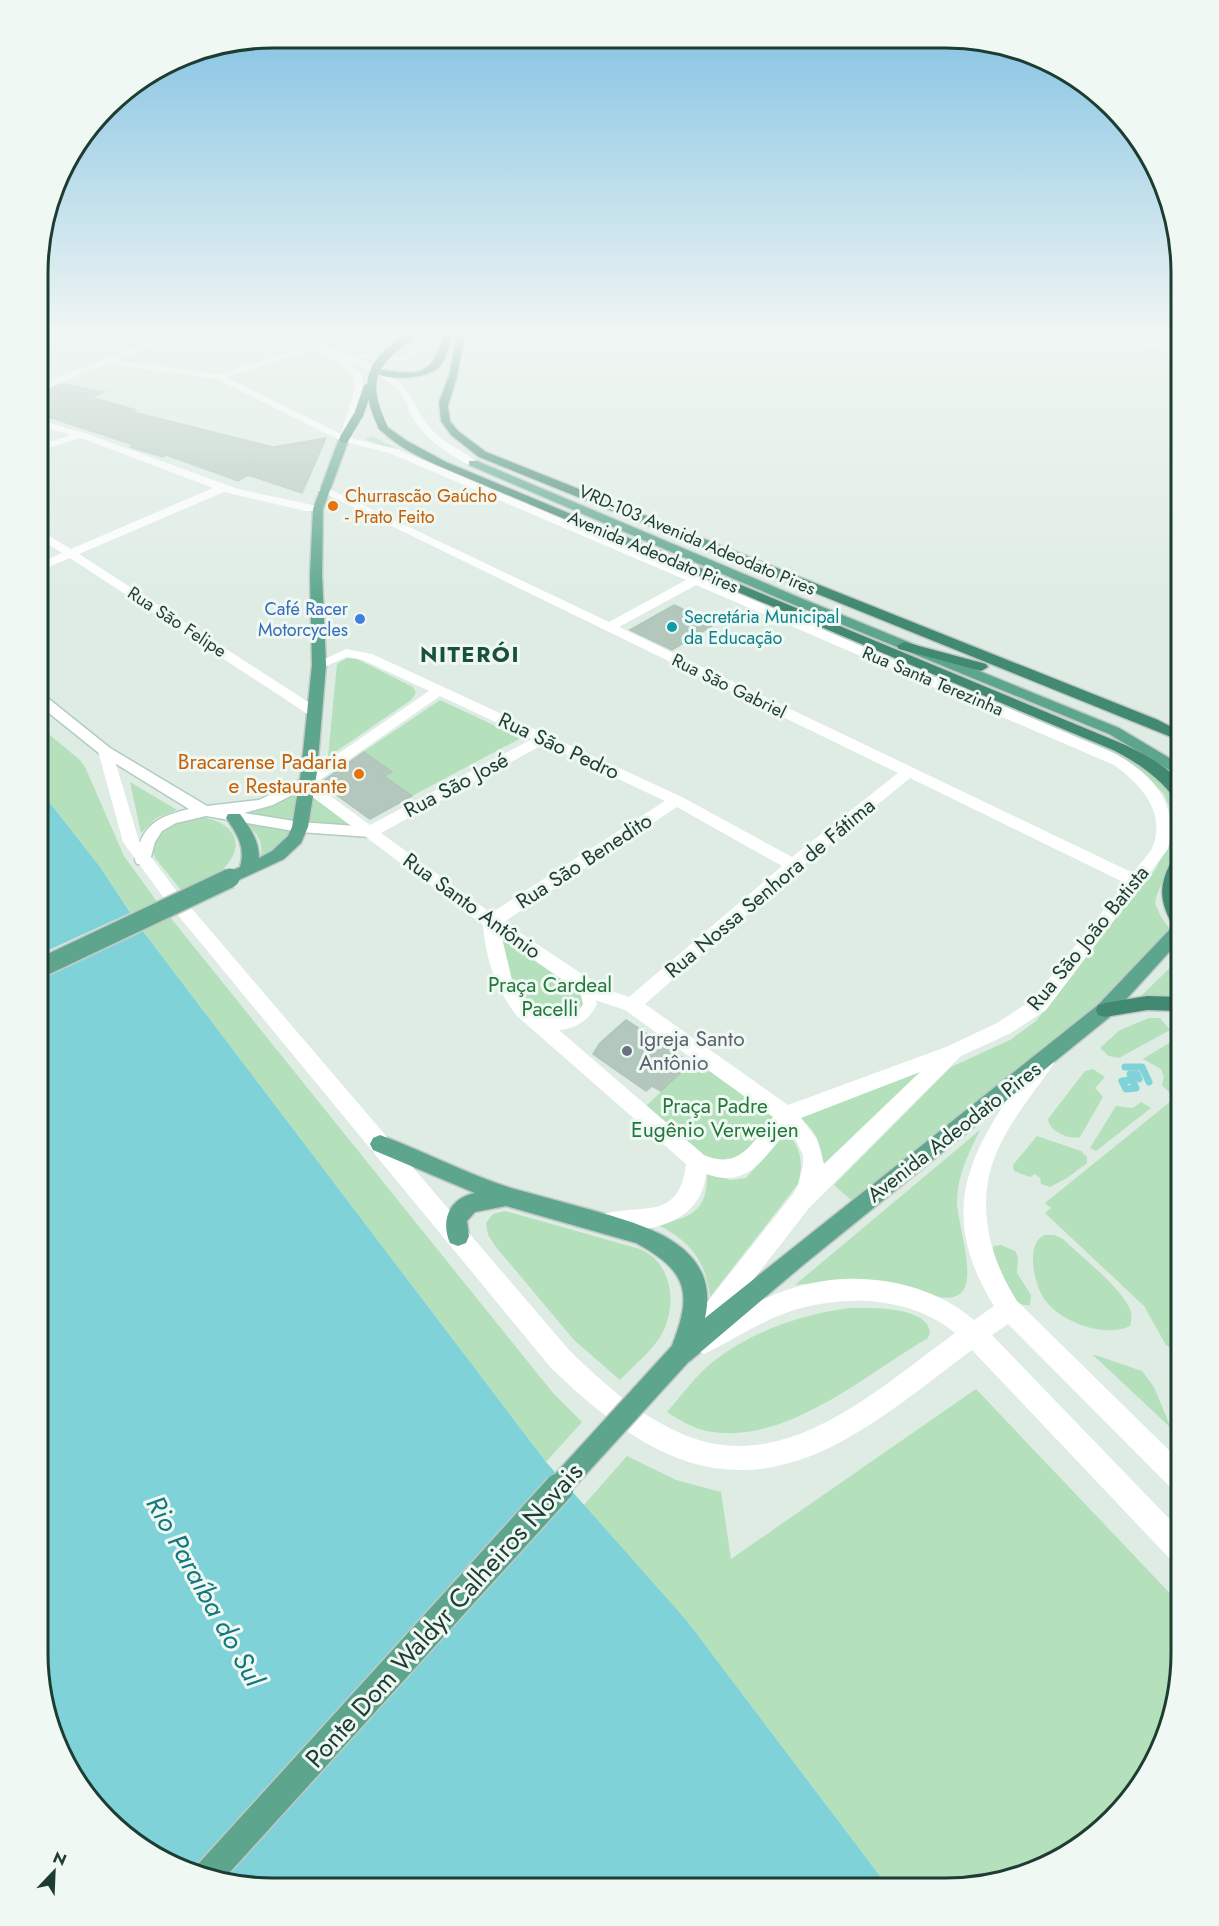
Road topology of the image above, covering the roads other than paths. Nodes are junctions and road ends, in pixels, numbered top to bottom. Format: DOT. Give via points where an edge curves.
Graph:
graph roads {
  1 [pos="317,425"];
  2 [pos="352,425"];
  3 [pos="382,425"];
  4 [pos="423,425"];
  5 [pos="444,425"];
  6 [pos="450,425"];
  7 [pos="48,426"];
  8 [pos="82,435"];
  9 [pos="344,438"];
  10 [pos="48,445"];
  11 [pos="473,463"];
  12 [pos="223,488"];
  13 [pos="323,490"];
  14 [pos="318,509"];
  15 [pos="48,539"];
  16 [pos="72,555"];
  17 [pos="48,564"];
  18 [pos="696,580"];
  19 [pos="608,628"];
  20 [pos="904,646"];
  21 [pos="319,665"];
  22 [pos="1064,689"];
  23 [pos="438,691"];
  24 [pos="48,705"];
  25 [pos="314,712"];
  26 [pos="1171,732"];
  27 [pos="542,739"];
  28 [pos="105,751"];
  29 [pos="1171,764"];
  30 [pos="908,772"];
  31 [pos="307,783"];
  32 [pos="1171,786"];
  33 [pos="1151,788"];
  34 [pos="677,800"];
  35 [pos="204,811"];
  36 [pos="234,818"];
  37 [pos="300,827"];
  38 [pos="370,832"];
  39 [pos="143,860"];
  40 [pos="794,865"];
  41 [pos="238,875"];
  42 [pos="1171,879"];
  43 [pos="1136,881"];
  44 [pos="1171,904"];
  45 [pos="491,922"];
  46 [pos="1171,938"];
  47 [pos="48,964"];
  48 [pos="586,987"];
  49 [pos="1171,1004"];
  50 [pos="632,1005"];
  51 [pos="1105,1010"];
  52 [pos="539,1023"];
  53 [pos="954,1051"];
  54 [pos="1046,1059"];
  55 [pos="786,1115"];
  56 [pos="380,1144"];
  57 [pos="697,1161"];
  58 [pos="506,1196"];
  59 [pos="801,1201"];
  60 [pos="604,1223"];
  61 [pos="458,1236"];
  62 [pos="1009,1309"];
  63 [pos="973,1334"];
  64 [pos="681,1353"];
  65 [pos="1171,1470"];
  66 [pos="1171,1540"];
  67 [pos="213,1870"];
  1 -- 9 [label="street, Rua Santa Terezinha"];
  2 -- 9 [label="highway, bridge"];
  3 -- 32 [label="highway, Avenida Adeodato Pires, bridge" via="390,435 409,446 480,480 1073,727 1126,752 1158,772"];
  4 -- 11 [label="street, VRD-103 Avenida Adeodato Pires" via="441,445"];
  5 -- 11 [label="highway" via="444,435"];
  6 -- 22 [label="highway" via="457,437 474,450 501,463"];
  7 -- 8 [label="street"];
  8 -- 10 [label="street"];
  8 -- 12 [label="street"];
  9 -- 13 [label="main road"];
  9 -- 18 [label="street, Rua Santa Terezinha" via="393,451"];
  11 -- 20 [label="main road, VRD-103 Avenida Adeodato Pires"];
  12 -- 14 [label="street" via="276,503"];
  12 -- 16 [label="street"];
  13 -- 14 [label="main road"];
  13 -- 19 [label="street, Rua São Gabriel"];
  14 -- 21 [label="main road"];
  15 -- 16 [label="street, Rua São Felipe"];
  16 -- 17 [label="street"];
  16 -- 25 [label="street, Rua São Felipe"];
  18 -- 19 [label="street"];
  18 -- 33 [label="street, Rua Santa Terezinha" via="1107,754"];
  19 -- 30 [label="street, Rua São Gabriel"];
  20 -- 22 [label="highway"];
  20 -- 29 [label="main road, VRD-103 Avenida Adeodato Pires" via="1114,731"];
  21 -- 23 [label="street, Rua São Pedro" via="338,655 355,653"];
  21 -- 25 [label="main road"];
  22 -- 26 [label="highway"];
  23 -- 27 [label="street, Rua São Pedro"];
  23 -- 31 [label="street"];
  24 -- 28 [label="street"];
  25 -- 31 [label="main road"];
  27 -- 34 [label="street, Rua São Pedro"];
  27 -- 38 [label="street, Rua São José"];
  28 -- 35 [label="street"];
  28 -- 39 [label="street" via="131,842"];
  30 -- 40 [label="street, Rua Nossa Senhora de Fátima"];
  30 -- 43 [label="street, Rua São Gabriel"];
  31 -- 35 [label="street" via="262,804"];
  31 -- 37 [label="main road"];
  31 -- 38 [label="street, Rua Santo Antônio"];
  33 -- 43 [label="street, Rua São João Batista" via="1159,804 1164,840"];
  34 -- 40 [label="street, Rua São Pedro"];
  34 -- 45 [label="street, Rua São Benedito"];
  35 -- 36 [label="street"];
  35 -- 39 [label="street" via="158,826 144,843"];
  36 -- 37 [label="street"];
  36 -- 41 [label="main road" via="250,845 251,859"];
  37 -- 38 [label="street"];
  37 -- 41 [label="main road" via="284,850"];
  38 -- 45 [label="street, Rua Santo Antônio"];
  39 -- 56 [label="street"];
  40 -- 50 [label="street, Rua Nossa Senhora de Fátima"];
  41 -- 47 [label="main road, bridge"];
  42 -- 44 [label="highway, Avenida Adeodato Pires" via="1167,895"];
  43 -- 53 [label="street, Rua São João Batista" via="1039,1005 1004,1028"];
  45 -- 48 [label="street, Rua Santo Antônio"];
  45 -- 52 [label="street" via="502,982 524,1011"];
  46 -- 51 [label="main road, Avenida Adeodato Pires"];
  48 -- 50 [label="street, Rua Santo Antônio"];
  48 -- 52 [label="lane" via="590,1004 582,1016 564,1025"];
  49 -- 51 [label="highway"];
  50 -- 55 [label="street, Rua Santo Antônio"];
  51 -- 54 [label="main road, Avenida Adeodato Pires"];
  52 -- 57 [label="street"];
  53 -- 55 [label="street, Rua São João Batista"];
  53 -- 59 [label="street, Rua São João Batista"];
  54 -- 62 [label="street" via="994,1137 979,1170 975,1192 975,1219 986,1270"];
  54 -- 64 [label="main road, Avenida Adeodato Pires" via="804,1250"];
  55 -- 57 [label="street" via="758,1153 741,1167 719,1169"];
  55 -- 59 [label="street, Rua Santo Antônio" via="802,1131 815,1158 814,1174"];
  56 -- 58 [label="main road"];
  56 -- 61 [label="street"];
  57 -- 60 [label="street" via="694,1189 681,1206 646,1219"];
  58 -- 60 [label="main road"];
  58 -- 61 [label="main road" via="469,1203 456,1220"];
  59 -- 64 [label="street, Rua Santo Antônio"];
  60 -- 64 [label="main road" via="653,1239 686,1266 693,1282 696,1315"];
  61 -- 63 [label="street" via="560,1359 597,1394 663,1437 715,1457 744,1459 772,1455 827,1436 866,1414"];
  62 -- 63 [label="street"];
  62 -- 65 [label="street"];
  63 -- 64 [label="street" via="944,1312 910,1298 837,1291 775,1306"];
  63 -- 66 [label="street"];
  64 -- 67 [label="main road, Ponte Dom Waldyr Calheiros Novais, bridge"];
}
